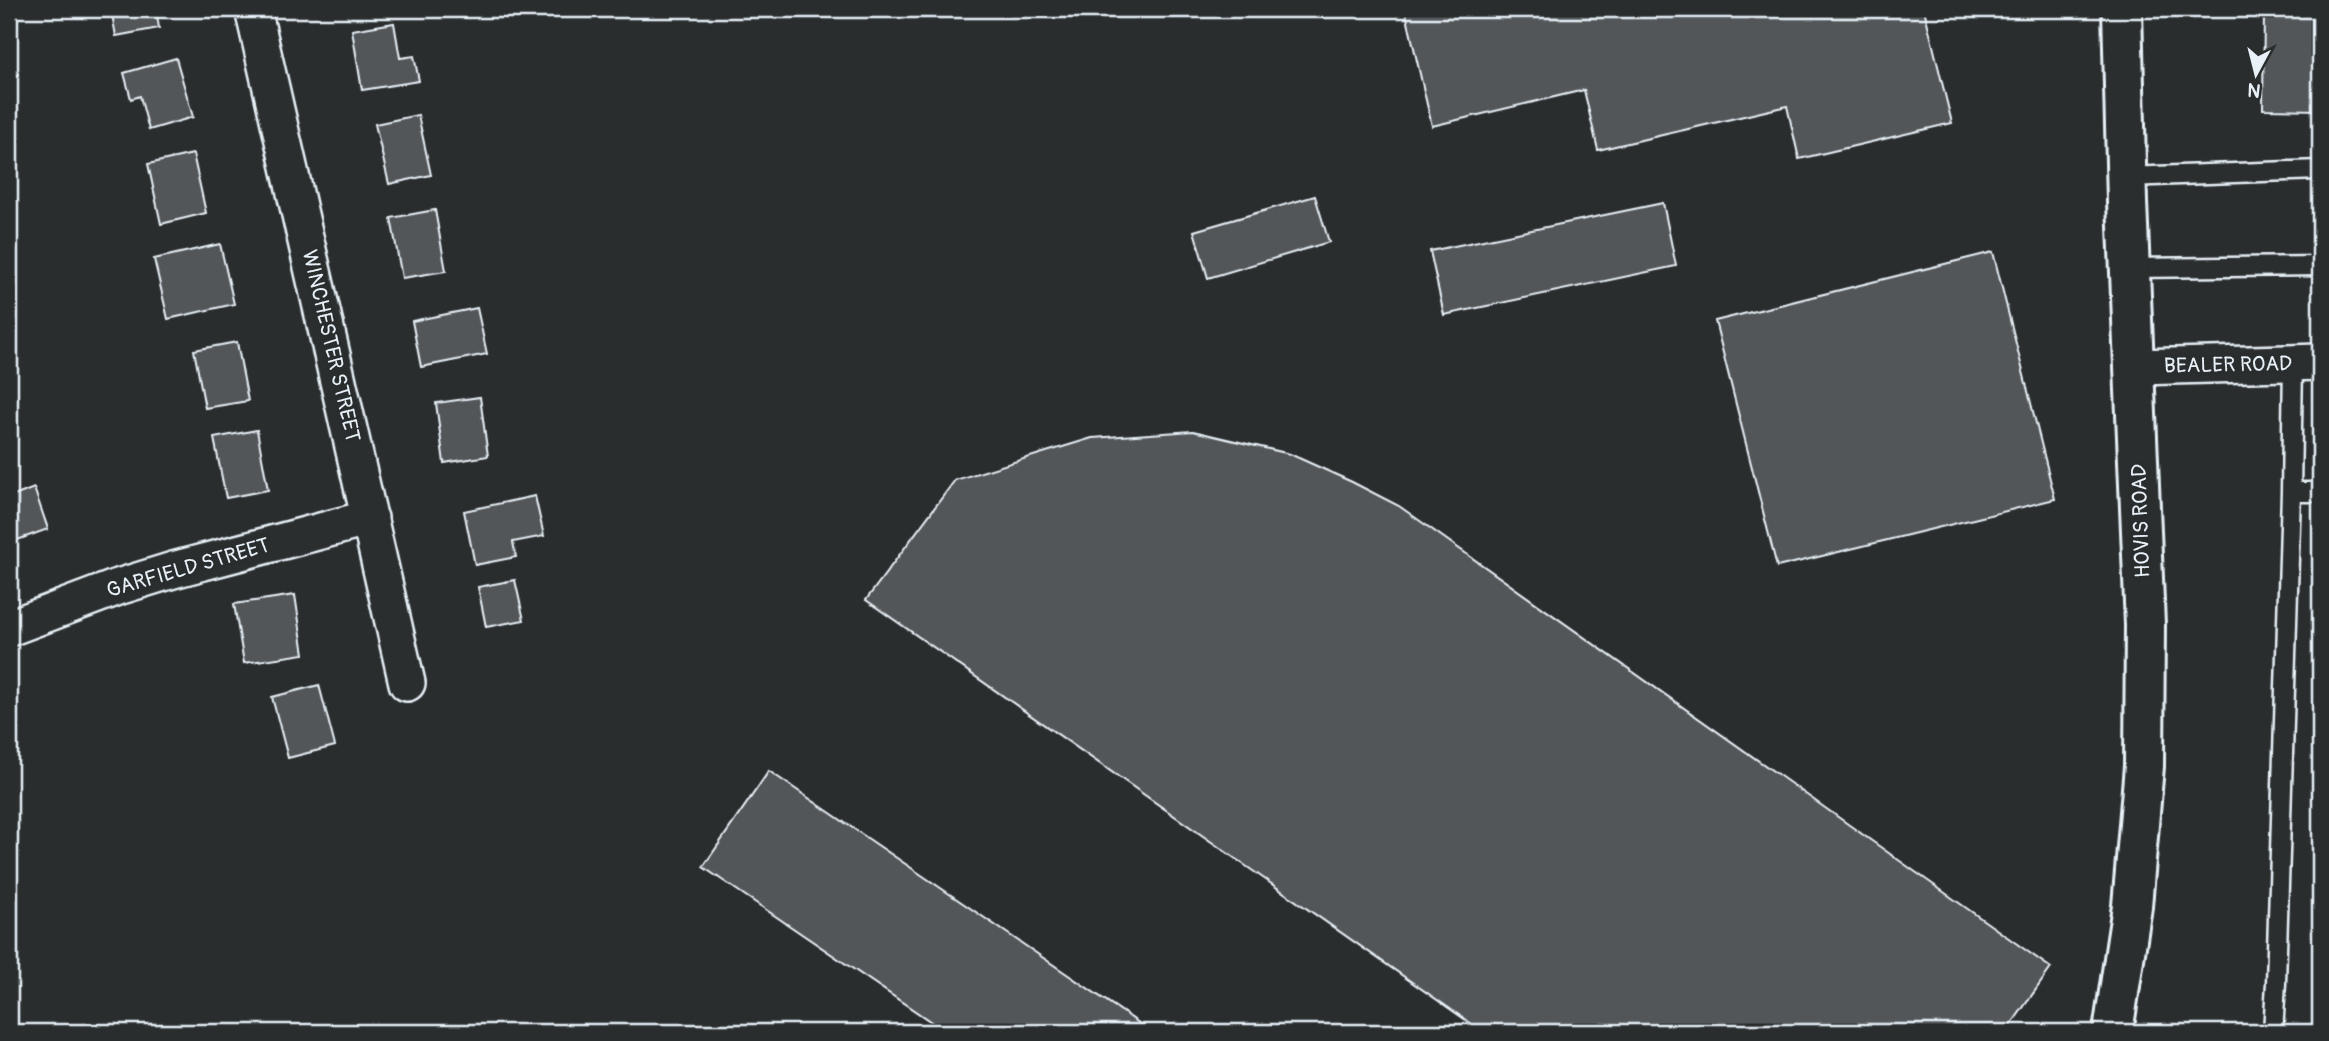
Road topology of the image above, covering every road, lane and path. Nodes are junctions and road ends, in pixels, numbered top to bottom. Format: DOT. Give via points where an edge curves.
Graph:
graph roads {
  1 [pos="253,9"];
  2 [pos="2122,9"];
  3 [pos="2320,170"];
  4 [pos="2126,177"];
  5 [pos="2320,266"];
  6 [pos="2130,268"];
  7 [pos="2307,363"];
  8 [pos="2135,367"];
  9 [pos="2291,492"];
  10 [pos="2320,492"];
  11 [pos="370,517"];
  12 [pos="9,628"];
  13 [pos="407,683"];
  14 [pos="2113,1032"];
  15 [pos="2273,1032"];
  1 -- 11 [label="street, WINCHESTER STREET"];
  2 -- 4 [label="street, HOVIS ROAD"];
  3 -- 4 [label="lane"];
  4 -- 6 [label="street, HOVIS ROAD"];
  5 -- 6 [label="lane"];
  6 -- 8 [label="street, HOVIS ROAD"];
  7 -- 8 [label="street, BEALER ROAD"];
  7 -- 9 [label="lane"];
  8 -- 14 [label="street, HOVIS ROAD" via="2145,625 2144,766 2132,906"];
  9 -- 10 [label="lane"];
  9 -- 15 [label="lane"];
  11 -- 12 [label="street, GARFIELD STREET" via="162,573"];
  11 -- 13 [label="street, WINCHESTER STREET"];
}
